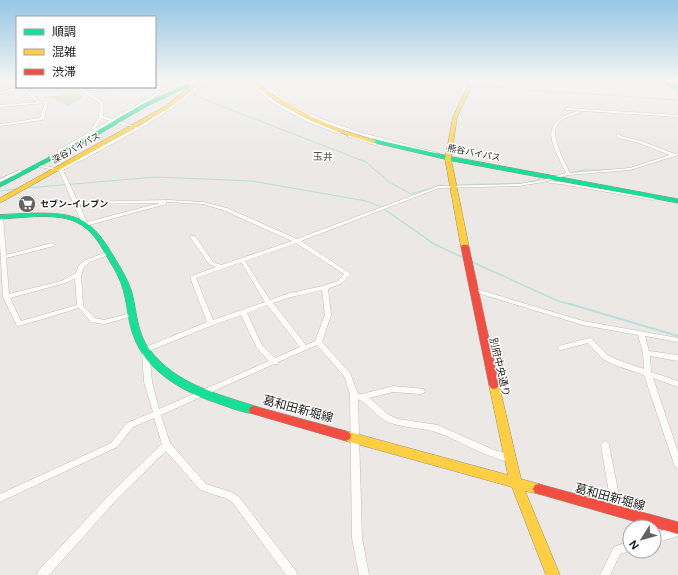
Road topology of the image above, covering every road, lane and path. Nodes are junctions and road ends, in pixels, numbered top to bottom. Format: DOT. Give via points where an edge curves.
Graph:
graph roads {
  1 [pos="45,109"];
  2 [pos="102,109"];
  3 [pos="134,109"];
  4 [pos="138,109"];
  5 [pos="165,109"];
  6 [pos="167,109"];
  7 [pos="289,109"];
  8 [pos="293,109"];
  9 [pos="297,109"];
  10 [pos="460,109"];
  11 [pos="568,109"];
  12 [pos="586,110"];
  13 [pos="678,116"];
  14 [pos="101,117"];
  15 [pos="315,120"];
  16 [pos="115,121"];
  17 [pos="0,124"];
  18 [pos="136,128"];
  19 [pos="96,130"];
  20 [pos="618,135"];
  21 [pos="365,138"];
  22 [pos="436,153"];
  23 [pos="676,155"];
  24 [pos="430,157"];
  25 [pos="448,158"];
  26 [pos="463,158"];
  27 [pos="36,165"];
  28 [pos="58,170"];
  29 [pos="517,171"];
  30 [pos="543,173"];
  31 [pos="568,174"];
  32 [pos="556,178"];
  33 [pos="578,180"];
  34 [pos="543,181"];
  35 [pos="0,182"];
  36 [pos="0,185"];
  37 [pos="452,186"];
  38 [pos="616,188"];
  39 [pos="0,200"];
  40 [pos="172,201"];
  41 [pos="678,201"];
  42 [pos="76,203"];
  43 [pos="1,217"];
  44 [pos="86,224"];
  45 [pos="193,237"];
  46 [pos="297,241"];
  47 [pos="52,245"];
  48 [pos="108,253"];
  49 [pos="4,257"];
  50 [pos="242,260"];
  51 [pos="220,267"];
  52 [pos="78,274"];
  53 [pos="325,288"];
  54 [pos="472,290"];
  55 [pos="6,297"];
  56 [pos="269,303"];
  57 [pos="80,306"];
  58 [pos="243,312"];
  59 [pos="132,315"];
  60 [pos="211,323"];
  61 [pos="641,333"];
  62 [pos="678,340"];
  63 [pos="318,342"];
  64 [pos="305,348"];
  65 [pos="562,348"];
  66 [pos="145,350"];
  67 [pos="646,353"];
  68 [pos="678,358"];
  69 [pos="275,362"];
  70 [pos="648,375"];
  71 [pos="678,384"];
  72 [pos="421,391"];
  73 [pos="202,394"];
  74 [pos="358,396"];
  75 [pos="156,414"];
  76 [pos="355,437"];
  77 [pos="166,445"];
  78 [pos="605,445"];
  79 [pos="510,458"];
  80 [pos="678,464"];
  81 [pos="516,484"];
  82 [pos="0,498"];
  83 [pos="617,511"];
  84 [pos="678,530"];
  85 [pos="662,535"];
  86 [pos="622,548"];
  87 [pos="42,575"];
  88 [pos="292,575"];
  89 [pos="364,575"];
  90 [pos="553,575"];
  91 [pos="605,575"];
  1 -- 17 [label="street" via="42,119"];
  2 -- 14 [label="street"];
  3 -- 16 [label="street"];
  4 -- 16 [label="main road, 深谷バイパス"];
  5 -- 18 [label="main road, 深谷バイパス"];
  6 -- 18 [label="street"];
  7 -- 15 [label="street"];
  8 -- 15 [label="main road, 熊谷バイパス"];
  9 -- 15 [label="street"];
  10 -- 25 [label="main road, 別府中央通り" via="452,127"];
  11 -- 12 [label="street"];
  12 -- 13 [label="street"];
  12 -- 31 [label="street" via="565,115 552,128 552,141"];
  14 -- 16 [label="street"];
  14 -- 19 [label="street" via="93,129"];
  15 -- 21 [label="main road, 熊谷バイパス"];
  16 -- 18 [label="street"];
  16 -- 19 [label="street"];
  16 -- 27 [label="main road, 深谷バイパス"];
  18 -- 28 [label="main road, 深谷バイパス"];
  19 -- 27 [label="street"];
  20 -- 23 [label="street" via="620,138"];
  21 -- 22 [label="street"];
  21 -- 24 [label="street"];
  21 -- 25 [label="main road, 熊谷バイパス"];
  23 -- 31 [label="street" via="630,169"];
  25 -- 29 [label="main road, 熊谷バイパス"];
  25 -- 37 [label="main road, 別府中央通り"];
  26 -- 29 [label="street"];
  27 -- 28 [label="street"];
  27 -- 35 [label="street"];
  27 -- 36 [label="main road, 深谷バイパス"];
  28 -- 39 [label="main road, 深谷バイパス"];
  28 -- 42 [label="street"];
  29 -- 30 [label="street"];
  29 -- 32 [label="main road, 熊谷バイパス"];
  31 -- 32 [label="street"];
  32 -- 34 [label="street"];
  32 -- 38 [label="main road, 熊谷バイパス"];
  33 -- 38 [label="street"];
  34 -- 37 [label="street" via="508,185"];
  34 -- 41 [label="street"];
  37 -- 46 [label="street" via="438,187"];
  37 -- 54 [label="main road, 別府中央通り"];
  38 -- 41 [label="main road, 熊谷バイパス"];
  40 -- 42 [label="street"];
  40 -- 44 [label="street"];
  40 -- 46 [label="street" via="203,203 225,208"];
  42 -- 44 [label="street"];
  43 -- 44 [label="main road" via="53,216"];
  43 -- 49 [label="street"];
  44 -- 48 [label="main road, 葛和田新堀線"];
  45 -- 51 [label="street" via="211,263"];
  46 -- 50 [label="street"];
  46 -- 53 [label="street" via="348,274 340,282"];
  47 -- 49 [label="street"];
  48 -- 52 [label="street" via="88,261 81,266"];
  48 -- 59 [label="main road, 葛和田新堀線" via="126,285"];
  49 -- 55 [label="street"];
  50 -- 51 [label="street"];
  50 -- 56 [label="street"];
  51 -- 60 [label="street" via="192,277"];
  52 -- 55 [label="street" via="63,282"];
  52 -- 57 [label="street"];
  53 -- 56 [label="street" via="290,295"];
  53 -- 63 [label="street" via="328,315"];
  54 -- 61 [label="street" via="584,323"];
  54 -- 79 [label="main road, 別府中央通り"];
  55 -- 57 [label="street" via="19,324"];
  56 -- 58 [label="street"];
  56 -- 64 [label="street"];
  57 -- 59 [label="street" via="93,320 104,322"];
  58 -- 60 [label="street"];
  58 -- 69 [label="street" via="259,346"];
  59 -- 66 [label="main road, 葛和田新堀線" via="139,340"];
  60 -- 66 [label="street"];
  61 -- 62 [label="street"];
  61 -- 67 [label="street"];
  63 -- 64 [label="street"];
  63 -- 74 [label="street" via="347,375"];
  64 -- 69 [label="street"];
  65 -- 70 [label="street" via="589,340 605,357"];
  66 -- 73 [label="main road, 葛和田新堀線" via="172,377"];
  66 -- 75 [label="street" via="148,382"];
  67 -- 68 [label="street"];
  67 -- 70 [label="street"];
  69 -- 73 [label="street"];
  70 -- 71 [label="street"];
  70 -- 80 [label="street"];
  72 -- 74 [label="street" via="393,389"];
  73 -- 75 [label="street"];
  73 -- 76 [label="main road, 葛和田新堀線"];
  74 -- 76 [label="street"];
  74 -- 79 [label="street" via="397,422 438,428 492,454"];
  75 -- 77 [label="street"];
  75 -- 82 [label="street" via="130,425 114,445"];
  76 -- 81 [label="main road, 葛和田新堀線"];
  76 -- 89 [label="street" via="357,538"];
  77 -- 87 [label="street" via="115,495"];
  77 -- 88 [label="street" via="203,487 236,500"];
  78 -- 83 [label="street"];
  79 -- 81 [label="main road, 別府中央通り"];
  81 -- 83 [label="main road, 葛和田新堀線"];
  81 -- 90 [label="main road, 別府中央通り"];
  83 -- 84 [label="main road, 葛和田新堀線"];
  84 -- 85 [label="street"];
  86 -- 91 [label="street" via="617,550"];
}
